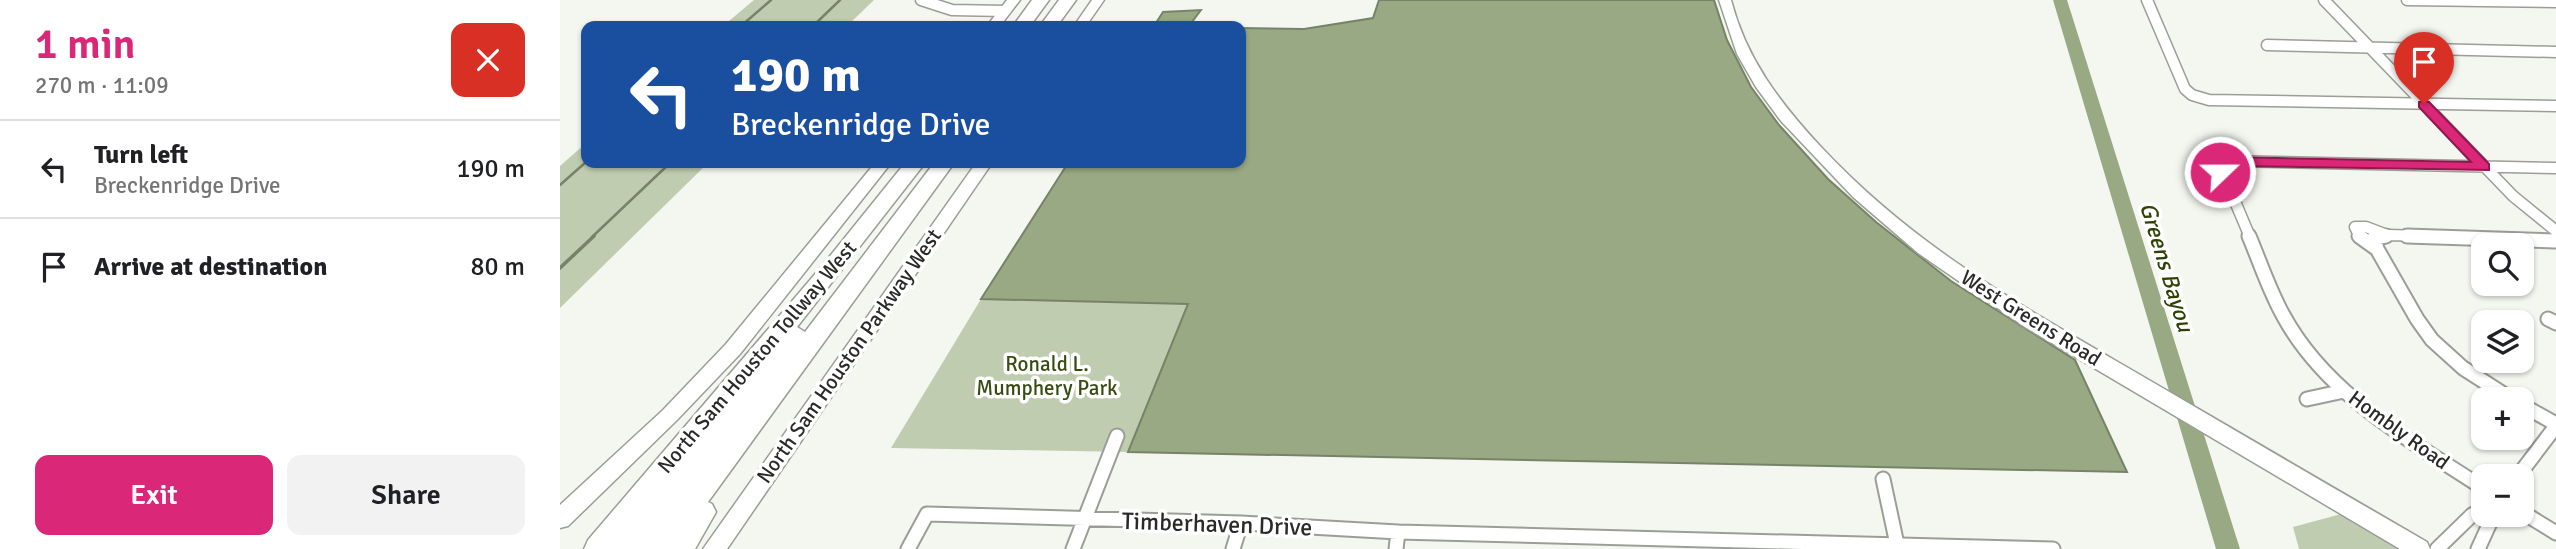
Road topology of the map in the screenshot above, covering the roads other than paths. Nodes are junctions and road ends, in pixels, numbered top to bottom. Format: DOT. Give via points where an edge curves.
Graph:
graph roads {
  1 [pos="921,0"];
  2 [pos="1014,0"];
  3 [pos="1023,0"];
  4 [pos="1041,0"];
  5 [pos="1051,0"];
  6 [pos="1068,0"];
  7 [pos="1085,0"];
  8 [pos="1098,0"];
  9 [pos="1725,0"];
  10 [pos="2147,0"];
  11 [pos="2324,0"];
  12 [pos="2407,0"];
  13 [pos="2553,2"];
  14 [pos="1005,19"];
  15 [pos="1025,21"];
  16 [pos="1035,21"];
  17 [pos="1052,21"];
  18 [pos="1069,21"];
  19 [pos="1083,21"];
  20 [pos="2267,45"];
  21 [pos="2370,48"];
  22 [pos="2556,52"];
  23 [pos="2424,104"];
  24 [pos="2556,106"];
  25 [pos="2484,167"];
  26 [pos="879,168"];
  27 [pos="911,168"];
  28 [pos="934,168"];
  29 [pos="934,168"];
  30 [pos="981,168"];
  31 [pos="2556,168"];
  32 [pos="2224,180"];
  33 [pos="2556,231"];
  34 [pos="2389,235"];
  35 [pos="2556,241"];
  36 [pos="2376,249"];
  37 [pos="2492,387"];
  38 [pos="2344,391"];
  39 [pos="2307,399"];
  40 [pos="2534,412"];
  41 [pos="2556,425"];
  42 [pos="1117,436"];
  43 [pos="728,455"];
  44 [pos="2527,464"];
  45 [pos="1883,478"];
  46 [pos="2471,480"];
  47 [pos="2471,516"];
  48 [pos="560,519"];
  49 [pos="1085,519"];
  50 [pos="2534,519"];
  51 [pos="1241,523"];
  52 [pos="2488,527"];
  53 [pos="1398,532"];
  54 [pos="2556,533"];
  55 [pos="1556,543"];
  56 [pos="1897,547"];
  57 [pos="597,549"];
  58 [pos="629,549"];
  59 [pos="657,549"];
  60 [pos="679,549"];
  61 [pos="714,549"];
  62 [pos="908,549"];
  63 [pos="1073,549"];
  64 [pos="1233,549"];
  65 [pos="1396,549"];
  66 [pos="2053,549"];
  67 [pos="2419,549"];
  68 [pos="2437,549"];
  69 [pos="2478,549"];
  1 -- 14 [label="street"];
  2 -- 14 [label="main road"];
  3 -- 14 [label="highway"];
  4 -- 15 [label="highway"];
  5 -- 16 [label="highway"];
  6 -- 17 [label="highway"];
  7 -- 18 [label="highway"];
  8 -- 19 [label="main road"];
  9 -- 67 [label="main road, West Greens Road" via="1733,29 1763,85 1790,122 1854,190 1922,246 2067,344"];
  10 -- 23 [label="street" via="2185,89 2192,95 2209,100"];
  11 -- 21 [label="street"];
  12 -- 13 [label="street"];
  20 -- 21 [label="street"];
  21 -- 22 [label="street"];
  21 -- 23 [label="street"];
  23 -- 24 [label="street"];
  23 -- 25 [label="street"];
  25 -- 31 [label="street"];
  25 -- 32 [label="street" via="2229,161 2220,166"];
  25 -- 33 [label="street"];
  26 -- 48 [label="main road" via="733,349"];
  27 -- 57 [label="highway, North Sam Houston Tollway West"];
  28 -- 43 [label="highway, North Sam Houston Tollway West"];
  29 -- 58 [label="highway, North Sam Houston Tollway West"];
  30 -- 61 [label="main road, North Sam Houston Parkway West"];
  32 -- 38 [label="street, Hombly Road" via="2288,324"];
  34 -- 35 [label="street"];
  34 -- 36 [label="street" via="2374,237"];
  34 -- 36 [label="street" via="2355,227 2361,239"];
  36 -- 37 [label="street" via="2434,342"];
  38 -- 39 [label="street"];
  38 -- 46 [label="street, Hombly Road" via="2396,433"];
  40 -- 41 [label="street"];
  41 -- 44 [label="street"];
  42 -- 49 [label="street"];
  43 -- 59 [label="highway, North Sam Houston Tollway West"];
  43 -- 60 [label="highway, North Sam Houston Tollway West" via="714,492"];
  45 -- 56 [label="street"];
  47 -- 68 [label="street"];
  49 -- 51 [label="street, Timberhaven Drive"];
  49 -- 62 [label="street, Timberhaven Drive" via="927,514"];
  49 -- 63 [label="street"];
  50 -- 54 [label="street"];
  51 -- 53 [label="street, Timberhaven Drive"];
  51 -- 64 [label="street"];
  52 -- 69 [label="street"];
  53 -- 55 [label="street, Timberhaven Drive"];
  53 -- 65 [label="street"];
  55 -- 56 [label="street, Timberhaven Drive"];
  56 -- 66 [label="street, Timberhaven Drive"];
}
